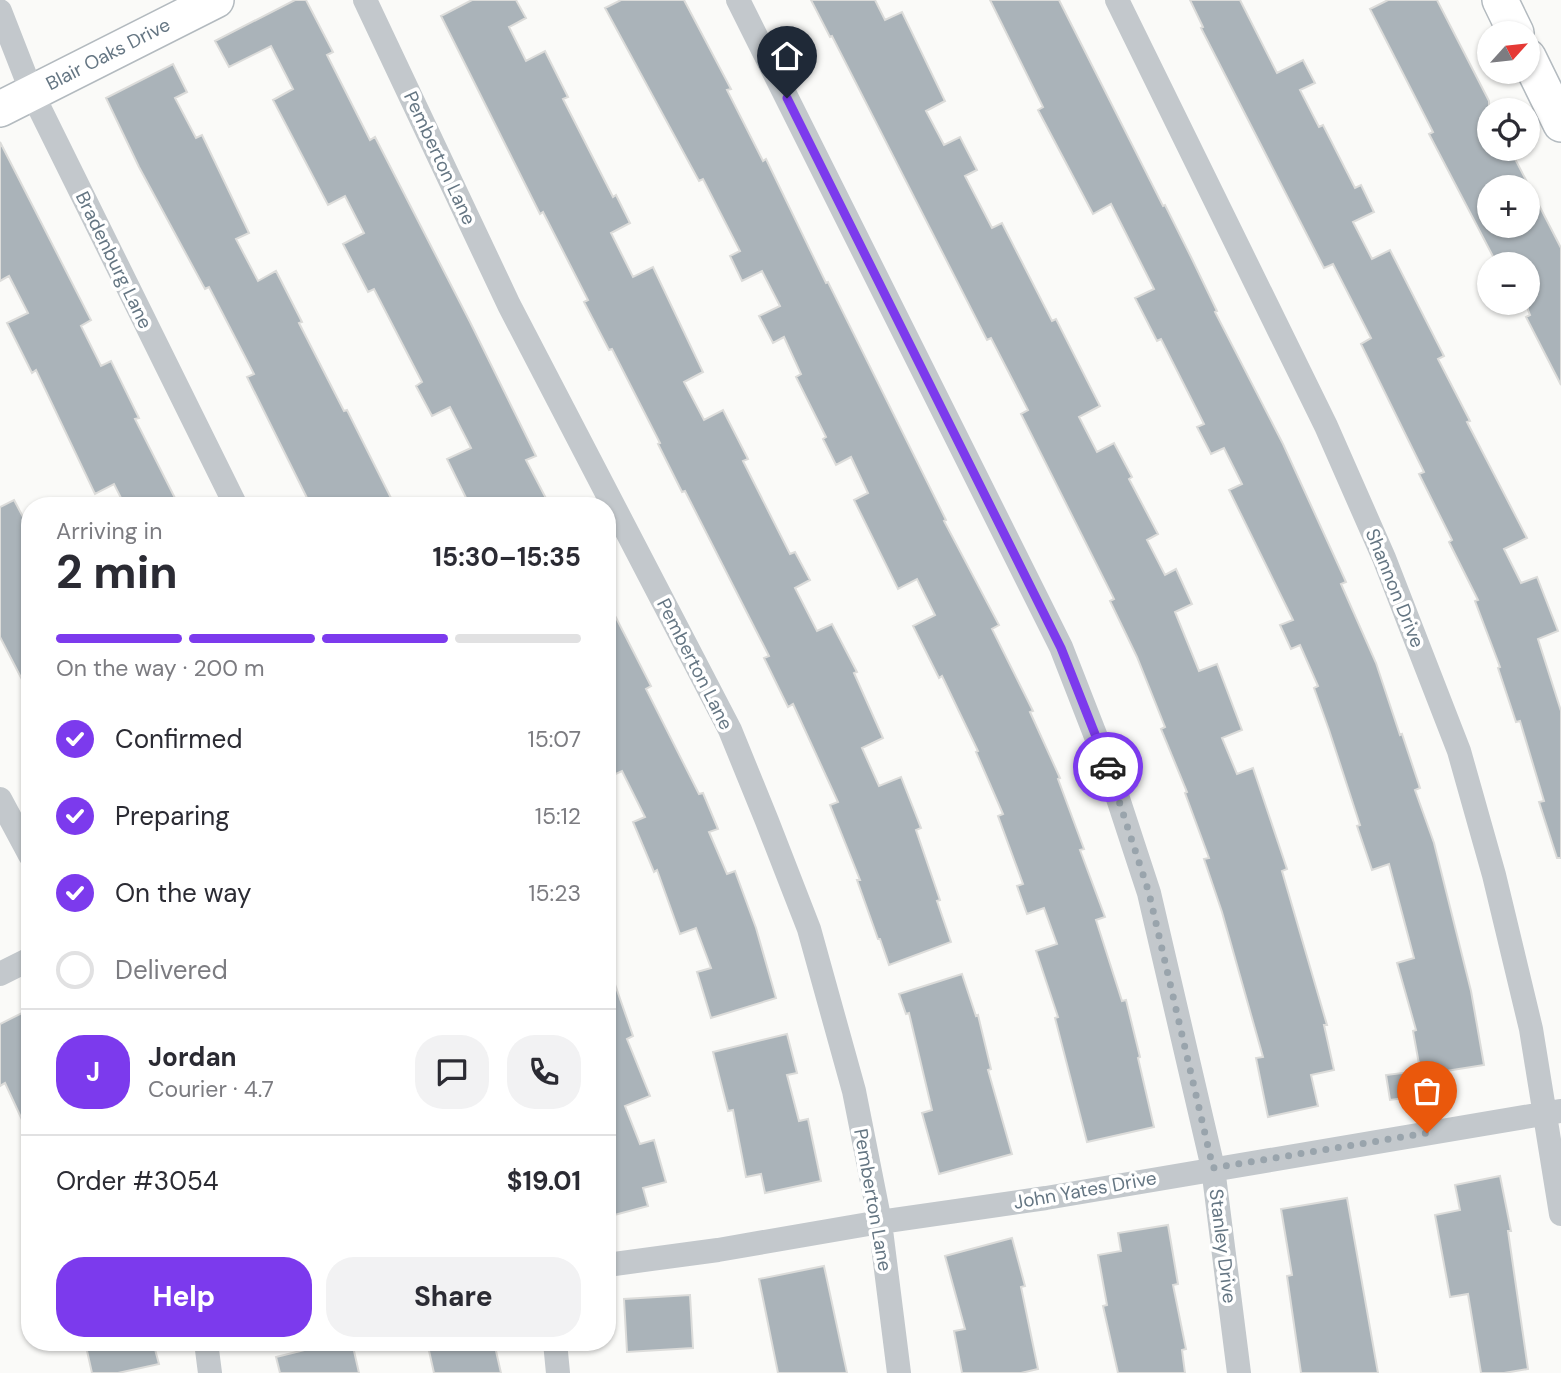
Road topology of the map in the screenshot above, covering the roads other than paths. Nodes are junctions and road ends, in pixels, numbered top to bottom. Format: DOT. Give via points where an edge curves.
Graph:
graph roads {
  1 [pos="216,0"];
  2 [pos="365,0"];
  3 [pos="738,0"];
  4 [pos="1117,0"];
  5 [pos="1500,0"];
  6 [pos="0,11"];
  7 [pos="1510,21"];
  8 [pos="1540,81"];
  9 [pos="32,93"];
  10 [pos="0,109"];
  11 [pos="1561,124"];
  12 [pos="232,497"];
  13 [pos="609,497"];
  14 [pos="616,510"];
  15 [pos="0,799"];
  16 [pos="21,838"];
  17 [pos="21,964"];
  18 [pos="0,974"];
  19 [pos="1553,1112"];
  20 [pos="1213,1168"];
  21 [pos="1561,1214"];
  22 [pos="880,1222"];
  23 [pos="616,1264"];
  24 [pos="207,1351"];
  25 [pos="556,1351"];
  26 [pos="210,1373"];
  27 [pos="558,1373"];
  28 [pos="899,1373"];
  29 [pos="1239,1373"];
  1 -- 9 [label="street, Blair Oaks Drive"];
  2 -- 13 [label="street, Pemberton Lane" via="509,304"];
  3 -- 20 [label="street, Stanley Drive" via="1061,648 1107,765 1149,893"];
  4 -- 19 [label="street, Shannon Drive" via="1326,426 1435,685 1460,751"];
  5 -- 7 [label="street"];
  6 -- 9 [label="street, Bradenburg Lane"];
  8 -- 11 [label="street"];
  9 -- 10 [label="street, Blair Oaks Drive"];
  9 -- 12 [label="street, Bradenburg Lane"];
  14 -- 22 [label="street, Pemberton Lane" via="730,730 808,929 853,1091"];
  15 -- 16 [label="street"];
  17 -- 18 [label="street"];
  19 -- 20 [label="street, John Yates Drive"];
  19 -- 21 [label="street, Shannon Drive"];
  20 -- 22 [label="street, John Yates Drive"];
  20 -- 29 [label="street, Stanley Drive"];
  22 -- 23 [label="street, John Yates Drive"];
  22 -- 28 [label="street, Pemberton Lane"];
  24 -- 26 [label="street"];
  25 -- 27 [label="street"];
}
